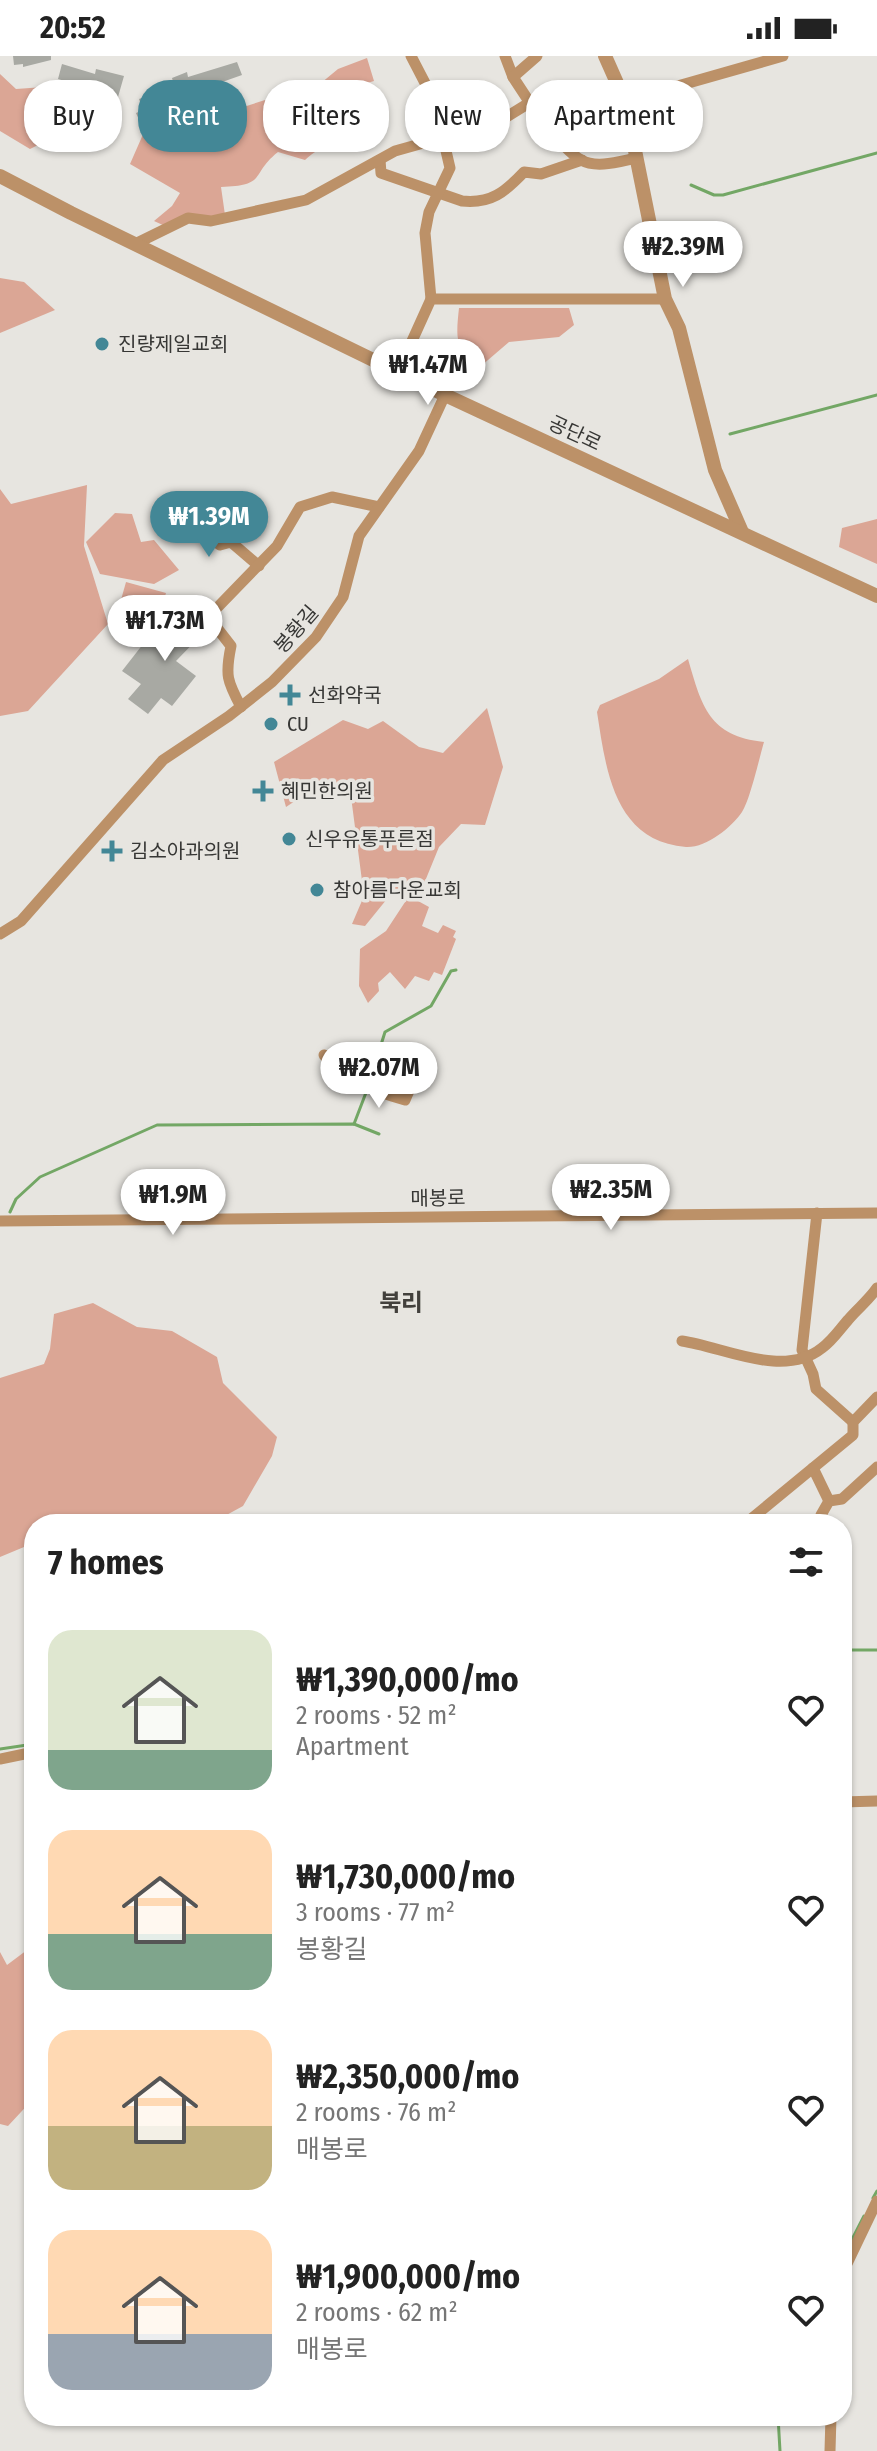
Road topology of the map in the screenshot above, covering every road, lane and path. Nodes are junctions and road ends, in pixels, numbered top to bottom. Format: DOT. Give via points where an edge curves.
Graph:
graph roads {
  1 [pos="411,56"];
  2 [pos="505,56"];
  3 [pos="537,56"];
  4 [pos="605,56"];
  5 [pos="783,56"];
  6 [pos="513,77"];
  7 [pos="422,80"];
  8 [pos="616,80"];
  9 [pos="699,80"];
  10 [pos="526,98"];
  11 [pos="405,148"];
  12 [pos="449,152"];
  13 [pos="575,152"];
  14 [pos="636,152"];
  15 [pos="637,158"];
  16 [pos="380,160"];
  17 [pos="582,160"];
  18 [pos="0,176"];
  19 [pos="437,191"];
  20 [pos="135,244"];
  21 [pos="431,299"];
  22 [pos="665,299"];
  23 [pos="398,372"];
  24 [pos="445,395"];
  25 [pos="379,507"];
  26 [pos="168,527"];
  27 [pos="742,532"];
  28 [pos="259,566"];
  29 [pos="877,596"];
  30 [pos="241,707"];
  31 [pos="0,934"];
  32 [pos="324,1055"];
  33 [pos="424,1067"];
  34 [pos="817,1213"];
  35 [pos="877,1213"];
  36 [pos="1,1221"];
  37 [pos="877,1288"];
  38 [pos="682,1341"];
  39 [pos="805,1357"];
  40 [pos="877,1397"];
  41 [pos="853,1422"];
  42 [pos="877,1467"];
  43 [pos="813,1468"];
  44 [pos="829,1501"];
  45 [pos="757,1514"];
  46 [pos="822,1514"];
  47 [pos="24,1754"];
  48 [pos="0,1759"];
  49 [pos="877,1801"];
  50 [pos="852,1802"];
  51 [pos="877,2201"];
  52 [pos="852,2253"];
  53 [pos="831,2426"];
  54 [pos="830,2451"];
  1 -- 7 [label="street"];
  2 -- 6 [label="street"];
  3 -- 6 [label="street"];
  4 -- 8 [label="street"];
  5 -- 9 [label="street"];
  6 -- 10 [label="street"];
  11 -- 16 [label="street"];
  12 -- 19 [label="street" via="450,168"];
  13 -- 17 [label="street"];
  14 -- 15 [label="street"];
  15 -- 17 [label="street" via="604,164"];
  15 -- 22 [label="street"];
  16 -- 19 [label="street" via="381,173"];
  16 -- 20 [label="street" via="306,200 211,221 188,218"];
  17 -- 19 [label="street" via="541,174 524,172 492,200 462,201"];
  18 -- 20 [label="street, 공단로"];
  19 -- 21 [label="street" via="425,233"];
  20 -- 23 [label="street, 공단로"];
  21 -- 22 [label="street"];
  21 -- 23 [label="street"];
  22 -- 27 [label="street" via="679,328 715,470"];
  23 -- 24 [label="street, 공단로"];
  24 -- 25 [label="street, 봉황길" via="419,451"];
  24 -- 27 [label="street, 공단로"];
  25 -- 28 [label="street" via="332,497 300,507"];
  25 -- 30 [label="street, 봉황길" via="359,536 335,611 303,651"];
  26 -- 28 [label="street" via="200,530 220,545 231,542"];
  27 -- 29 [label="street, 공단로"];
  28 -- 30 [label="street" via="213,612 231,646 227,681"];
  30 -- 31 [label="street, 봉황길" via="163,760 21,921"];
  32 -- 33 [label="street" via="331,1065 370,1088 405,1100"];
  34 -- 35 [label="street, 매봉로"];
  34 -- 36 [label="street, 매봉로"];
  34 -- 39 [label="street"];
  37 -- 39 [label="street" via="822,1349"];
  38 -- 39 [label="street" via="771,1362"];
  39 -- 41 [label="street" via="816,1389"];
  40 -- 41 [label="street"];
  41 -- 43 [label="street" via="853,1435"];
  42 -- 44 [label="street" via="842,1499"];
  43 -- 44 [label="street"];
  43 -- 45 [label="street"];
  44 -- 46 [label="street"];
  47 -- 48 [label="street"];
  49 -- 50 [label="street"];
  51 -- 52 [label="street"];
  53 -- 54 [label="street"];
}
